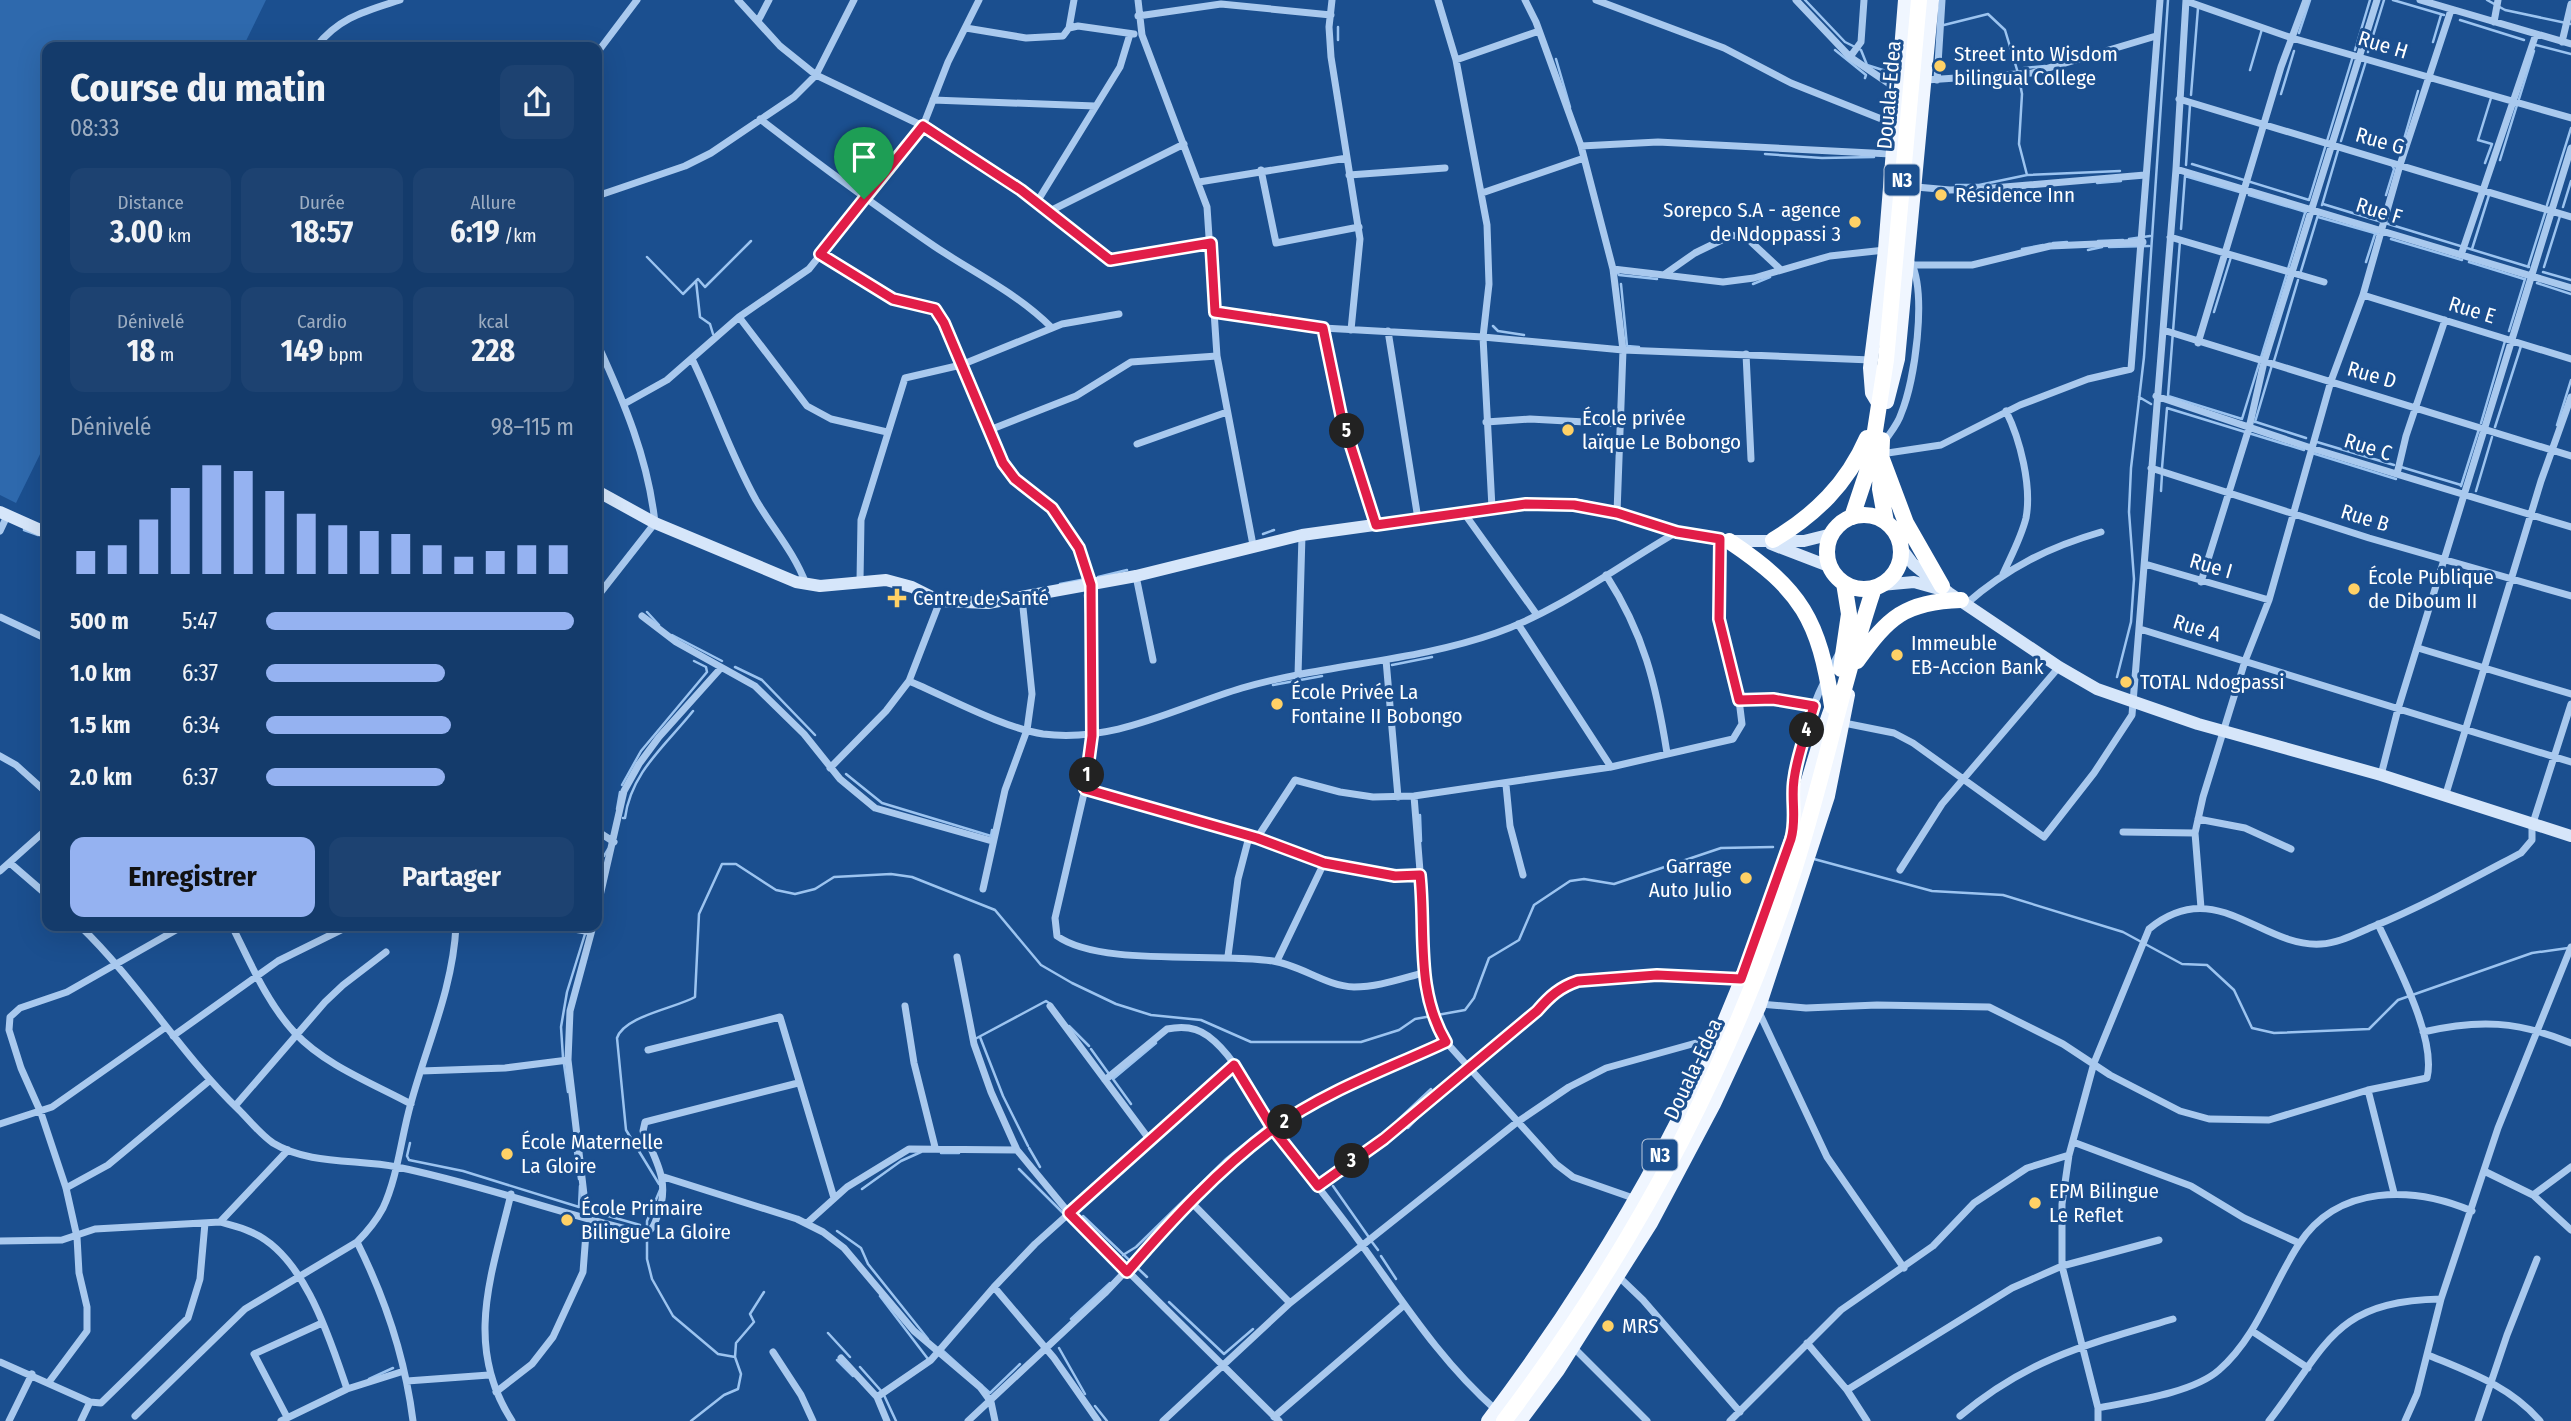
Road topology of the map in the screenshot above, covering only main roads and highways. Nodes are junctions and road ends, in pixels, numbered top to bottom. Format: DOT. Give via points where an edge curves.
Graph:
graph roads {
  1 [pos="1905,0"];
  2 [pos="1919,0"];
  3 [pos="1932,0"];
  4 [pos="1879,360"];
  5 [pos="1880,408"];
  6 [pos="1882,452"];
  7 [pos="602,497"];
  8 [pos="4,514"];
  9 [pos="1852,517"];
  10 [pos="1886,522"];
  11 [pos="42,531"];
  12 [pos="1832,534"];
  13 [pos="1724,540"];
  14 [pos="1768,541"];
  15 [pos="1901,548"];
  16 [pos="1831,567"];
  17 [pos="1844,583"];
  18 [pos="1877,586"];
  19 [pos="1954,596"];
  20 [pos="1852,669"];
  21 [pos="1832,706"];
  22 [pos="1830,737"];
  23 [pos="2571,836"];
  24 [pos="1496,1417"];
  25 [pos="1524,1420"];
  1 -- 4 [label="main road"];
  2 -- 4 [label="highway, Douala-Edea / N3"];
  3 -- 5 [label="main road" via="1931,80 1898,359"];
  4 -- 5 [label="highway, Douala-Edea / N3"];
  5 -- 6 [label="highway, Douala-Edea / N3"];
  5 -- 9 [label="highway, Douala-Edea / N3" via="1870,463"];
  5 -- 14 [label="highway" via="1858,458 1839,486 1805,521"];
  6 -- 10 [label="highway, Douala-Edea / N3" via="1880,489"];
  6 -- 19 [label="highway" via="1906,523"];
  7 -- 13 [label="main road" via="806,584 886,580 940,601 988,603 1136,576 1302,535 1526,504 1574,505"];
  8 -- 11 [label="main road"];
  9 -- 10 [label="highway" via="1872,515"];
  9 -- 12 [label="highway"];
  10 -- 15 [label="highway, N3"];
  12 -- 14 [label="main road" via="1804,541"];
  12 -- 16 [label="highway" via="1828,547"];
  13 -- 14 [label="main road"];
  13 -- 21 [label="highway" via="1756,559 1808,613"];
  14 -- 16 [label="main road"];
  15 -- 18 [label="highway, N3" via="1898,566"];
  15 -- 19 [label="main road" via="1913,564"];
  16 -- 17 [label="highway"];
  17 -- 18 [label="highway" via="1856,588"];
  17 -- 21 [label="highway, Douala-Edea / N3" via="1847,640"];
  18 -- 19 [label="main road" via="1914,582"];
  18 -- 20 [label="highway, Douala-Edea / N3"];
  19 -- 20 [label="highway" via="1899,613 1880,630"];
  19 -- 23 [label="main road" via="2059,667 2135,704"];
  20 -- 22 [label="highway, Douala-Edea / N3"];
  20 -- 25 [label="main road, N3" via="1844,723 1804,874 1759,1007 1714,1104 1619,1277"];
  21 -- 22 [label="highway, Douala-Edea / N3"];
  21 -- 24 [label="main road, N3" via="1741,979 1678,1119 1636,1199"];
  22 -- 24 [label="highway, Douala-Edea / N3" via="1780,910 1746,1004 1698,1112 1594,1295"];
}
